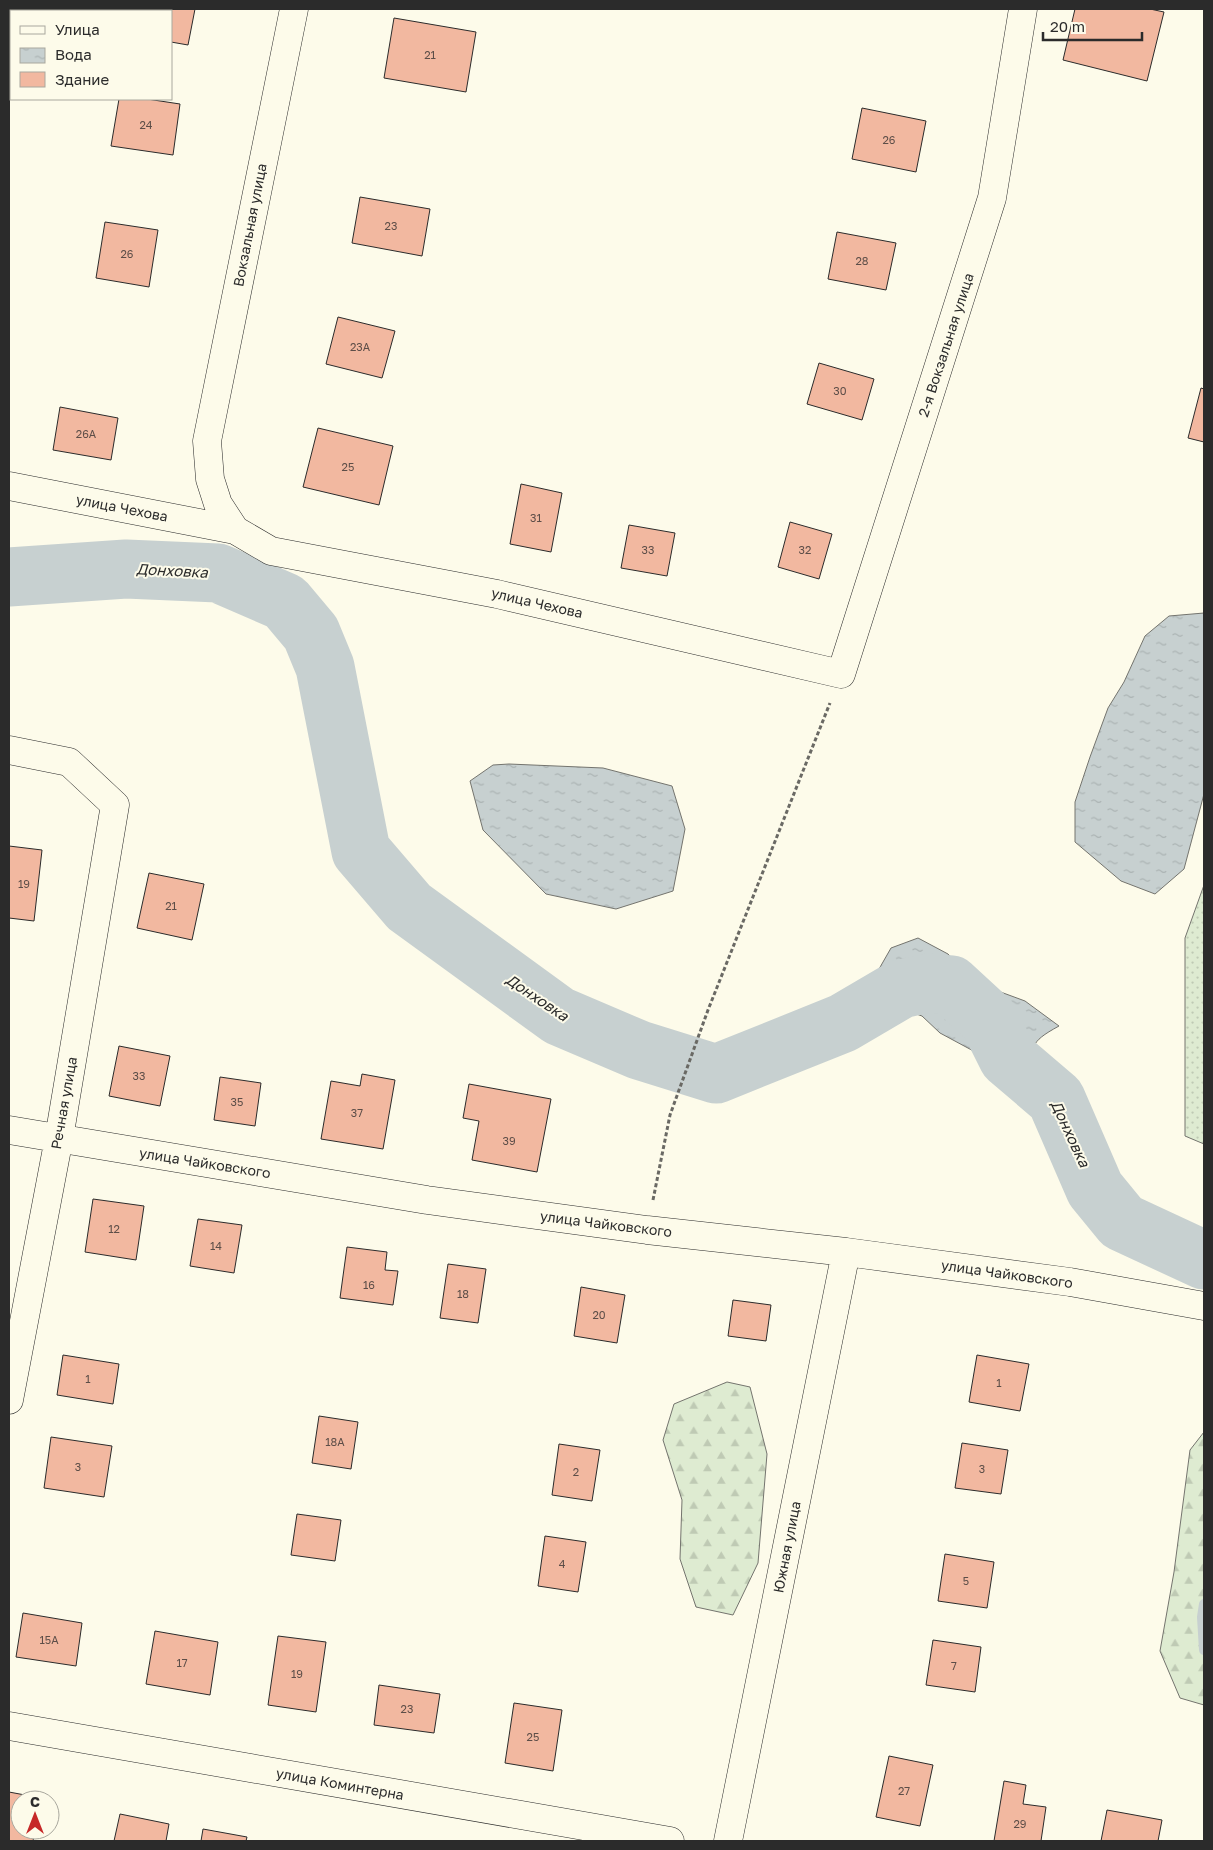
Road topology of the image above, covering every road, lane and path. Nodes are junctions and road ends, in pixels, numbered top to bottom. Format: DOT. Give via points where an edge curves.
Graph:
graph roads {
  1 [pos="294,9"];
  2 [pos="1024,9"];
  3 [pos="207,441"];
  4 [pos="9,486"];
  5 [pos="235,530"];
  6 [pos="841,674"];
  7 [pos="9,750"];
  8 [pos="9,1130"];
  9 [pos="59,1138"];
  10 [pos="647,1230"];
  11 [pos="846,1252"];
  12 [pos="1204,1306"];
  13 [pos="9,1400"];
  14 [pos="9,1726"];
  15 [pos="670,1841"];
  16 [pos="728,1841"];
  1 -- 3 [label="street, Вокзальная улица"];
  2 -- 6 [label="street, 2-я Вокзальная улица" via="992,198"];
  3 -- 5 [label="street, улица Чехова" via="210,479 218,504"];
  4 -- 5 [label="street, улица Чехова"];
  5 -- 6 [label="street, улица Чехова" via="271,551 497,594"];
  6 -- 10 [label="path" via="708,1010 670,1115"];
  7 -- 9 [label="street, Речная улица" via="69,762 115,805"];
  8 -- 9 [label="street, улица Чайковского"];
  9 -- 10 [label="street, улица Чайковского" via="427,1200"];
  9 -- 13 [label="street, Речная улица"];
  10 -- 11 [label="street, улица Чайковского"];
  11 -- 12 [label="street, улица Чайковского" via="1070,1282"];
  11 -- 16 [label="street, Южная улица"];
  14 -- 15 [label="street, улица Коминтерна"];
}
